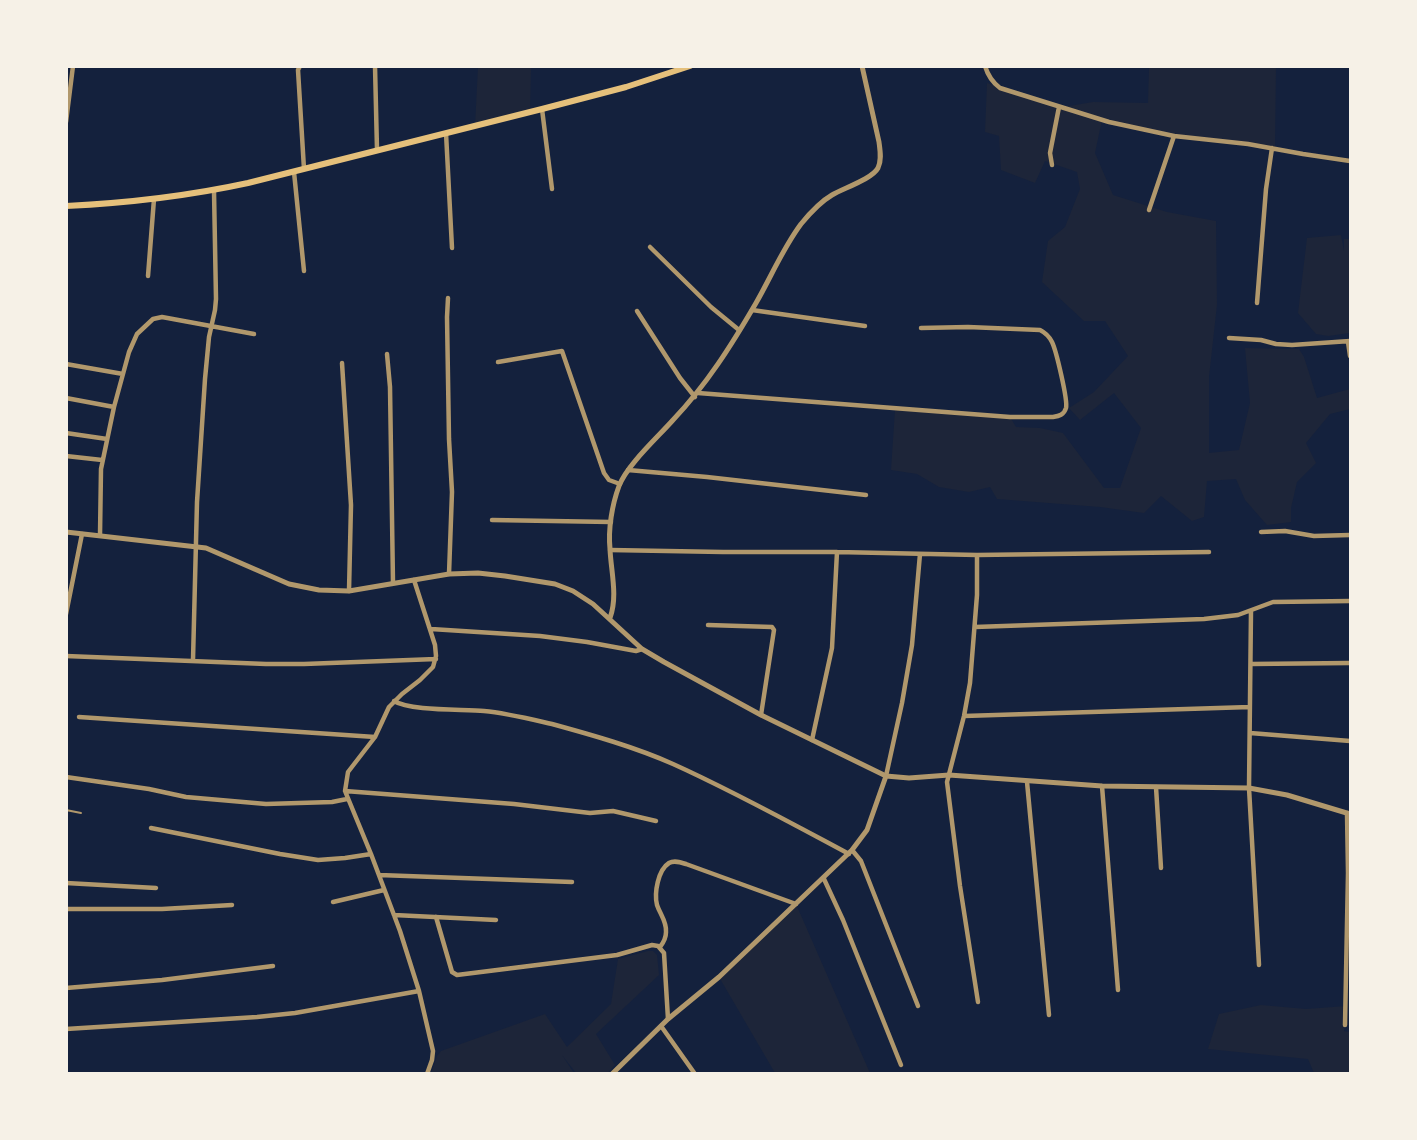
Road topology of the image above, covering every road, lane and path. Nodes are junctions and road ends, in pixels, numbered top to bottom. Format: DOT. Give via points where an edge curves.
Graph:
graph roads {
  1 [pos="73,66"];
  2 [pos="300,66"];
  3 [pos="374,66"];
  4 [pos="690,66"];
  5 [pos="862,66"];
  6 [pos="985,66"];
  7 [pos="1059,107"];
  8 [pos="542,109"];
  9 [pos="66,122"];
  10 [pos="446,133"];
  11 [pos="1174,136"];
  12 [pos="1272,148"];
  13 [pos="377,150"];
  14 [pos="1350,161"];
  15 [pos="1052,164"];
  16 [pos="304,169"];
  17 [pos="294,172"];
  18 [pos="552,189"];
  19 [pos="214,191"];
  20 [pos="153,199"];
  21 [pos="66,206"];
  22 [pos="1149,210"];
  23 [pos="650,247"];
  24 [pos="452,248"];
  25 [pos="304,271"];
  26 [pos="148,276"];
  27 [pos="448,298"];
  28 [pos="1257,303"];
  29 [pos="752,310"];
  30 [pos="637,311"];
  31 [pos="211,326"];
  32 [pos="865,326"];
  33 [pos="921,328"];
  34 [pos="739,330"];
  35 [pos="254,334"];
  36 [pos="1229,338"];
  37 [pos="1349,341"];
  38 [pos="387,354"];
  39 [pos="1350,356"];
  40 [pos="498,362"];
  41 [pos="342,363"];
  42 [pos="66,364"];
  43 [pos="123,374"];
  44 [pos="696,395"];
  45 [pos="66,398"];
  46 [pos="114,407"];
  47 [pos="66,433"];
  48 [pos="107,439"];
  49 [pos="66,456"];
  50 [pos="102,460"];
  51 [pos="628,471"];
  52 [pos="620,484"];
  53 [pos="866,495"];
  54 [pos="492,520"];
  55 [pos="611,522"];
  56 [pos="66,532"];
  57 [pos="1262,532"];
  58 [pos="82,534"];
  59 [pos="100,535"];
  60 [pos="1350,536"];
  61 [pos="195,546"];
  62 [pos="610,550"];
  63 [pos="837,552"];
  64 [pos="1209,552"];
  65 [pos="920,554"];
  66 [pos="977,555"];
  67 [pos="449,574"];
  68 [pos="414,580"];
  69 [pos="393,583"];
  70 [pos="349,591"];
  71 [pos="1350,601"];
  72 [pos="1251,611"];
  73 [pos="66,614"];
  74 [pos="610,618"];
  75 [pos="708,625"];
  76 [pos="975,627"];
  77 [pos="430,629"];
  78 [pos="642,649"];
  79 [pos="66,656"];
  80 [pos="436,659"];
  81 [pos="193,660"];
  82 [pos="1350,663"];
  83 [pos="1251,664"];
  84 [pos="394,701"];
  85 [pos="1250,707"];
  86 [pos="761,715"];
  87 [pos="964,716"];
  88 [pos="79,717"];
  89 [pos="1250,733"];
  90 [pos="374,737"];
  91 [pos="813,740"];
  92 [pos="1350,741"];
  93 [pos="949,775"];
  94 [pos="886,776"];
  95 [pos="66,777"];
  96 [pos="1027,782"];
  97 [pos="1102,786"];
  98 [pos="1156,787"];
  99 [pos="1249,788"];
  100 [pos="345,791"];
  101 [pos="348,799"];
  102 [pos="66,810"];
  103 [pos="81,813"];
  104 [pos="1349,813"];
  105 [pos="656,821"];
  106 [pos="151,828"];
  107 [pos="851,852"];
  108 [pos="371,854"];
  109 [pos="1161,868"];
  110 [pos="379,875"];
  111 [pos="824,878"];
  112 [pos="572,882"];
  113 [pos="66,883"];
  114 [pos="156,888"];
  115 [pos="384,890"];
  116 [pos="333,902"];
  117 [pos="796,904"];
  118 [pos="232,905"];
  119 [pos="66,909"];
  120 [pos="394,915"];
  121 [pos="436,917"];
  122 [pos="496,920"];
  123 [pos="660,947"];
  124 [pos="1259,965"];
  125 [pos="273,966"];
  126 [pos="66,988"];
  127 [pos="1118,990"];
  128 [pos="419,991"];
  129 [pos="978,1002"];
  130 [pos="918,1006"];
  131 [pos="1049,1014"];
  132 [pos="668,1019"];
  133 [pos="1345,1025"];
  134 [pos="661,1026"];
  135 [pos="66,1029"];
  136 [pos="901,1065"];
  137 [pos="427,1073"];
  138 [pos="612,1073"];
  139 [pos="695,1073"];
  1 -- 9 [label="street"];
  2 -- 16 [label="street"];
  3 -- 13 [label="street"];
  4 -- 8 [label="main road"];
  5 -- 29 [label="street" via="881,153 878,168 808,215"];
  6 -- 7 [label="street" via="1000,88"];
  7 -- 11 [label="street"];
  7 -- 15 [label="street"];
  8 -- 10 [label="main road"];
  8 -- 18 [label="street"];
  10 -- 13 [label="main road"];
  10 -- 24 [label="street"];
  11 -- 12 [label="street"];
  11 -- 22 [label="street"];
  12 -- 14 [label="street"];
  12 -- 28 [label="street"];
  13 -- 16 [label="main road"];
  16 -- 17 [label="main road"];
  17 -- 19 [label="main road"];
  17 -- 25 [label="street"];
  19 -- 20 [label="main road"];
  19 -- 31 [label="street" via="216,299"];
  20 -- 21 [label="main road"];
  20 -- 26 [label="street"];
  23 -- 34 [label="street"];
  27 -- 67 [label="street"];
  29 -- 32 [label="street"];
  29 -- 34 [label="street"];
  30 -- 44 [label="street"];
  31 -- 35 [label="street"];
  31 -- 43 [label="street" via="152,319 136,334"];
  31 -- 61 [label="street"];
  33 -- 44 [label="street" via="1040,330 1054,347 1065,395 1064,412 1053,417 1010,417"];
  34 -- 44 [label="street"];
  36 -- 37 [label="street" via="1292,345"];
  37 -- 39 [label="street"];
  38 -- 69 [label="street"];
  40 -- 52 [label="street" via="562,351 604,473"];
  41 -- 70 [label="street" via="351,505"];
  42 -- 43 [label="street"];
  43 -- 46 [label="street"];
  44 -- 51 [label="street"];
  45 -- 46 [label="street"];
  46 -- 48 [label="street"];
  47 -- 48 [label="street"];
  48 -- 50 [label="street"];
  49 -- 50 [label="street"];
  50 -- 59 [label="street"];
  51 -- 52 [label="street"];
  51 -- 53 [label="street"];
  52 -- 55 [label="street"];
  54 -- 55 [label="street"];
  55 -- 62 [label="street"];
  56 -- 58 [label="street"];
  57 -- 60 [label="street"];
  58 -- 59 [label="street"];
  58 -- 73 [label="street"];
  59 -- 61 [label="street"];
  61 -- 70 [label="street" via="289,584"];
  61 -- 81 [label="street"];
  62 -- 63 [label="street"];
  62 -- 74 [label="street" via="614,602"];
  63 -- 65 [label="street"];
  63 -- 91 [label="street" via="832,648"];
  64 -- 66 [label="street"];
  65 -- 66 [label="street"];
  65 -- 94 [label="street" via="912,645"];
  66 -- 76 [label="street"];
  67 -- 68 [label="street"];
  67 -- 74 [label="street" via="478,573 555,584 581,595"];
  68 -- 69 [label="street"];
  68 -- 77 [label="street"];
  69 -- 70 [label="street"];
  71 -- 72 [label="street" via="1278,602"];
  72 -- 76 [label="street" via="1204,619"];
  72 -- 83 [label="street"];
  74 -- 78 [label="street"];
  75 -- 86 [label="street" via="768,625 774,630"];
  76 -- 87 [label="street"];
  77 -- 78 [label="street" via="540,636 636,652"];
  77 -- 80 [label="street"];
  78 -- 86 [label="street"];
  79 -- 81 [label="street"];
  80 -- 81 [label="street" via="304,664"];
  80 -- 84 [label="street" via="429,673"];
  82 -- 83 [label="street"];
  83 -- 85 [label="street"];
  84 -- 90 [label="street"];
  84 -- 107 [label="street" via="528,719 640,752 701,777"];
  85 -- 87 [label="street"];
  85 -- 89 [label="street"];
  86 -- 91 [label="street"];
  87 -- 93 [label="street"];
  88 -- 90 [label="street"];
  89 -- 92 [label="street"];
  89 -- 99 [label="street"];
  90 -- 100 [label="street" via="348,772"];
  91 -- 94 [label="street"];
  93 -- 94 [label="street"];
  93 -- 96 [label="street"];
  93 -- 129 [label="street"];
  94 -- 107 [label="street" via="867,830"];
  95 -- 101 [label="street" via="253,803"];
  96 -- 97 [label="street"];
  96 -- 131 [label="street"];
  97 -- 98 [label="street"];
  97 -- 127 [label="street"];
  98 -- 99 [label="street"];
  98 -- 109 [label="street"];
  99 -- 104 [label="street"];
  99 -- 124 [label="street"];
  100 -- 101 [label="street"];
  100 -- 105 [label="street" via="590,813 612,811"];
  101 -- 108 [label="street"];
  102 -- 103 [label="lane"];
  104 -- 133 [label="street"];
  106 -- 108 [label="street" via="318,860"];
  107 -- 111 [label="street"];
  107 -- 130 [label="street" via="860,861"];
  108 -- 110 [label="street"];
  110 -- 112 [label="street"];
  110 -- 115 [label="street"];
  111 -- 117 [label="street"];
  111 -- 136 [label="street"];
  113 -- 114 [label="street"];
  115 -- 116 [label="street"];
  115 -- 120 [label="street"];
  117 -- 123 [label="street" via="672,862 658,882 657,903 667,934"];
  117 -- 132 [label="street"];
  118 -- 119 [label="street"];
  120 -- 121 [label="street"];
  120 -- 128 [label="street"];
  121 -- 122 [label="street"];
  121 -- 123 [label="street" via="452,972 457,975"];
  123 -- 132 [label="street"];
  125 -- 126 [label="street"];
  128 -- 135 [label="street" via="270,1016"];
  128 -- 137 [label="street" via="433,1051"];
  132 -- 134 [label="street"];
  134 -- 138 [label="street"];
  134 -- 139 [label="street"];
}
